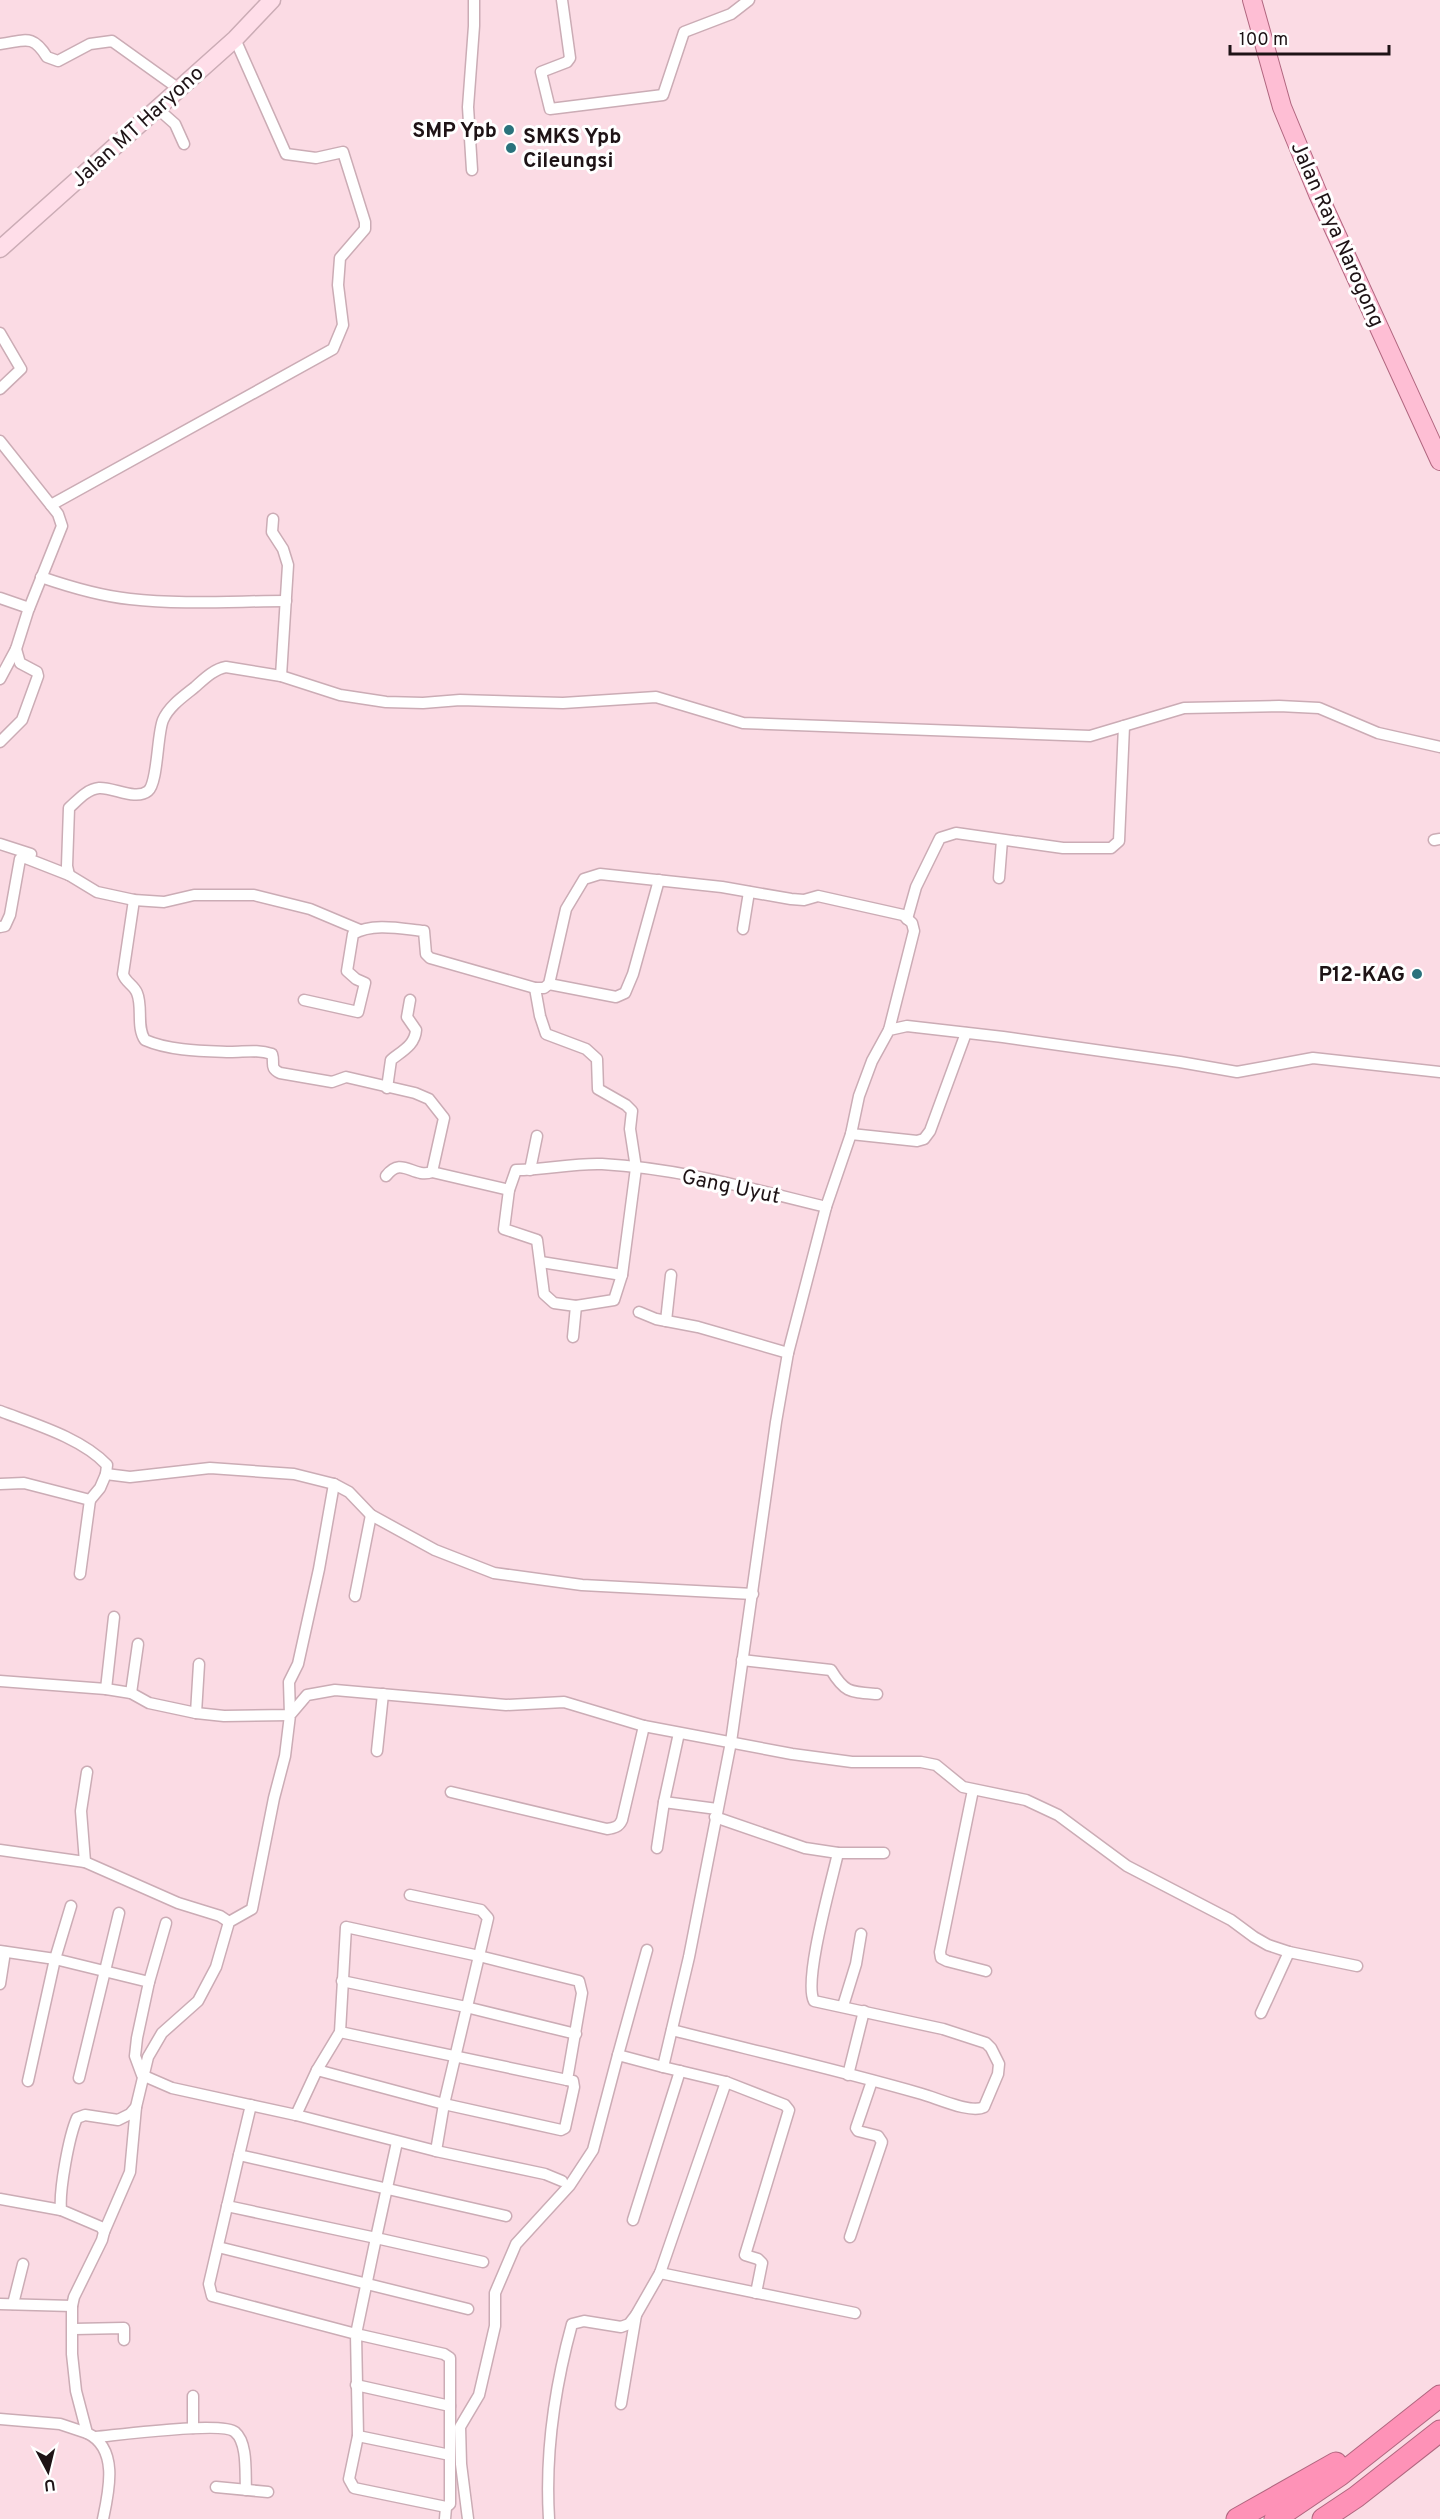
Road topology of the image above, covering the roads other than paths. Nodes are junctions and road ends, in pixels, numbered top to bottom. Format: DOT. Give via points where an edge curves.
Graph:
graph roads {
  1 [pos="272,0"];
  2 [pos="474,0"];
  3 [pos="562,0"];
  4 [pos="749,0"];
  5 [pos="1252,0"];
  6 [pos="235,39"];
  7 [pos="0,44"];
  8 [pos="179,89"];
  9 [pos="158,109"];
  10 [pos="184,144"];
  11 [pos="472,170"];
  12 [pos="0,249"];
  13 [pos="0,333"];
  14 [pos="0,388"];
  15 [pos="0,441"];
  16 [pos="1440,461"];
  17 [pos="51,505"];
  18 [pos="273,519"];
  19 [pos="42,577"];
  20 [pos="0,598"];
  21 [pos="286,601"];
  22 [pos="29,608"];
  23 [pos="16,649"];
  24 [pos="281,676"];
  25 [pos="0,679"];
  26 [pos="1124,726"];
  27 [pos="0,742"];
  28 [pos="1440,747"];
  29 [pos="1002,840"];
  30 [pos="0,844"];
  31 [pos="68,870"];
  32 [pos="999,878"];
  33 [pos="659,880"];
  34 [pos="749,892"];
  35 [pos="134,900"];
  36 [pos="907,919"];
  37 [pos="0,927"];
  38 [pos="743,929"];
  39 [pos="360,930"];
  40 [pos="549,984"];
  41 [pos="535,988"];
  42 [pos="304,1000"];
  43 [pos="410,1000"];
  44 [pos="890,1029"];
  45 [pos="966,1033"];
  46 [pos="1440,1072"];
  47 [pos="387,1088"];
  48 [pos="851,1134"];
  49 [pos="537,1136"];
  50 [pos="636,1168"];
  51 [pos="530,1170"];
  52 [pos="432,1172"];
  53 [pos="386,1176"];
  54 [pos="509,1190"];
  55 [pos="826,1207"];
  56 [pos="541,1262"];
  57 [pos="622,1275"];
  58 [pos="671,1275"];
  59 [pos="576,1306"];
  60 [pos="639,1312"];
  61 [pos="666,1321"];
  62 [pos="573,1337"];
  63 [pos="788,1353"];
  64 [pos="0,1411"];
  65 [pos="106,1474"];
  66 [pos="0,1484"];
  67 [pos="334,1484"];
  68 [pos="90,1500"];
  69 [pos="372,1515"];
  70 [pos="80,1574"];
  71 [pos="753,1594"];
  72 [pos="355,1596"];
  73 [pos="114,1617"];
  74 [pos="138,1644"];
  75 [pos="742,1660"];
  76 [pos="199,1664"];
  77 [pos="0,1682"];
  78 [pos="106,1689"];
  79 [pos="131,1693"];
  80 [pos="383,1694"];
  81 [pos="876,1694"];
  82 [pos="196,1713"];
  83 [pos="290,1715"];
  84 [pos="644,1726"];
  85 [pos="679,1733"];
  86 [pos="730,1742"];
  87 [pos="377,1751"];
  88 [pos="87,1772"];
  89 [pos="973,1790"];
  90 [pos="452,1792"];
  91 [pos="664,1802"];
  92 [pos="716,1813"];
  93 [pos="657,1848"];
  94 [pos="0,1850"];
  95 [pos="838,1853"];
  96 [pos="884,1853"];
  97 [pos="86,1862"];
  98 [pos="410,1895"];
  99 [pos="71,1906"];
  100 [pos="119,1913"];
  101 [pos="229,1922"];
  102 [pos="166,1923"];
  103 [pos="861,1934"];
  104 [pos="647,1950"];
  105 [pos="2,1951"];
  106 [pos="1289,1952"];
  107 [pos="479,1956"];
  108 [pos="55,1959"];
  109 [pos="1357,1966"];
  110 [pos="105,1970"];
  111 [pos="986,1971"];
  112 [pos="342,1981"];
  113 [pos="149,1982"];
  114 [pos="0,1984"];
  115 [pos="843,2006"];
  116 [pos="466,2007"];
  117 [pos="864,2011"];
  118 [pos="1261,2013"];
  119 [pos="672,2030"];
  120 [pos="340,2032"];
  121 [pos="576,2034"];
  122 [pos="618,2055"];
  123 [pos="456,2056"];
  124 [pos="663,2067"];
  125 [pos="317,2070"];
  126 [pos="681,2071"];
  127 [pos="848,2075"];
  128 [pos="142,2076"];
  129 [pos="79,2078"];
  130 [pos="567,2080"];
  131 [pos="28,2081"];
  132 [pos="872,2081"];
  133 [pos="726,2082"];
  134 [pos="444,2103"];
  135 [pos="250,2105"];
  136 [pos="136,2107"];
  137 [pos="296,2115"];
  138 [pos="397,2142"];
  139 [pos="436,2151"];
  140 [pos="239,2156"];
  141 [pos="562,2181"];
  142 [pos="387,2190"];
  143 [pos="0,2199"];
  144 [pos="227,2206"];
  145 [pos="61,2210"];
  146 [pos="506,2216"];
  147 [pos="633,2220"];
  148 [pos="104,2232"];
  149 [pos="850,2237"];
  150 [pos="376,2238"];
  151 [pos="218,2247"];
  152 [pos="483,2262"];
  153 [pos="23,2264"];
  154 [pos="660,2273"];
  155 [pos="365,2284"];
  156 [pos="756,2293"];
  157 [pos="0,2304"];
  158 [pos="13,2304"];
  159 [pos="72,2306"];
  160 [pos="468,2308"];
  161 [pos="855,2313"];
  162 [pos="636,2315"];
  163 [pos="74,2329"];
  164 [pos="356,2334"];
  165 [pos="124,2340"];
  166 [pos="356,2385"];
  167 [pos="194,2396"];
  168 [pos="1440,2396"];
  169 [pos="621,2404"];
  170 [pos="450,2406"];
  171 [pos="0,2419"];
  172 [pos="1411,2420"];
  173 [pos="193,2428"];
  174 [pos="1440,2431"];
  175 [pos="92,2435"];
  176 [pos="358,2436"];
  177 [pos="450,2455"];
  178 [pos="216,2487"];
  179 [pos="246,2490"];
  180 [pos="268,2492"];
  181 [pos="446,2507"];
  182 [pos="103,2519"];
  183 [pos="445,2519"];
  184 [pos="468,2519"];
  185 [pos="549,2519"];
  186 [pos="1237,2519"];
  187 [pos="1275,2519"];
  188 [pos="1323,2519"];
  1 -- 6 [label="main road, Jalan MT Haryono"];
  2 -- 11 [label="street" via="468,106"];
  3 -- 4 [label="street" via="570,58 541,72 550,109 663,95 684,32 731,14"];
  5 -- 16 [label="main road, Jalan Raya Narogong" via="1282,107"];
  6 -- 8 [label="main road, Jalan MT Haryono"];
  6 -- 17 [label="street" via="286,154 316,158 343,152 365,222 365,229 340,258 338,285 343,325 333,348"];
  7 -- 8 [label="street" via="31,40 39,44 47,57 58,61 90,44 112,41"];
  8 -- 9 [label="main road, Jalan MT Haryono"];
  9 -- 10 [label="street" via="175,124"];
  9 -- 12 [label="main road, Jalan MT Haryono"];
  13 -- 14 [label="street" via="21,369"];
  15 -- 17 [label="street"];
  17 -- 19 [label="street" via="62,526"];
  18 -- 21 [label="street" via="272,532 286,557"];
  19 -- 21 [label="street" via="128,599"];
  19 -- 22 [label="street"];
  20 -- 22 [label="street"];
  21 -- 24 [label="street"];
  22 -- 23 [label="street"];
  23 -- 25 [label="street"];
  23 -- 27 [label="street" via="20,663 38,676 22,720"];
  24 -- 26 [label="street" via="340,695 386,702 563,704 656,697 743,723 1090,736"];
  24 -- 31 [label="street" via="218,669 173,706 163,719 154,781 149,790 140,794 97,788 82,795 69,808"];
  26 -- 28 [label="street" via="1185,708 1289,706 1319,708 1378,733"];
  26 -- 29 [label="street" via="1119,841 1111,848 1063,848"];
  29 -- 32 [label="street"];
  29 -- 36 [label="street" via="956,832 940,838 916,887"];
  30 -- 31 [label="street"];
  31 -- 35 [label="street" via="97,891"];
  31 -- 37 [label="street" via="22,857 10,915 5,926"];
  33 -- 34 [label="street"];
  33 -- 40 [label="street" via="600,874 584,879 566,909"];
  33 -- 40 [label="street" via="625,993 616,997"];
  34 -- 36 [label="street" via="804,900 818,896"];
  34 -- 38 [label="street"];
  35 -- 39 [label="street" via="164,902 204,894 254,896 301,906"];
  35 -- 47 [label="street" via="123,974 137,993 145,1040 196,1050 260,1050 272,1054 274,1070 280,1073 332,1082 346,1077"];
  36 -- 44 [label="street" via="914,931"];
  39 -- 41 [label="street" via="394,927 424,931 428,957"];
  39 -- 42 [label="street" via="353,934 347,971 365,981 358,1012"];
  40 -- 41 [label="street"];
  41 -- 50 [label="street" via="546,1034 586,1049 597,1059 598,1089 632,1111 630,1129"];
  43 -- 47 [label="street" via="407,1017 416,1036 392,1060"];
  44 -- 45 [label="street" via="908,1026"];
  44 -- 48 [label="street" via="872,1061"];
  45 -- 46 [label="street" via="1237,1072 1313,1058"];
  45 -- 48 [label="street" via="924,1139"];
  47 -- 52 [label="street" via="425,1096 441,1111 444,1118"];
  48 -- 55 [label="street"];
  49 -- 51 [label="street"];
  50 -- 51 [label="street, Gang Uyut" via="565,1164"];
  50 -- 55 [label="street, Gang Uyut" via="699,1177"];
  50 -- 57 [label="street"];
  51 -- 54 [label="street" via="516,1170"];
  52 -- 53 [label="street" via="397,1166"];
  52 -- 54 [label="street"];
  54 -- 56 [label="street" via="504,1229 537,1240"];
  55 -- 63 [label="street"];
  56 -- 57 [label="street"];
  56 -- 59 [label="street" via="544,1294 554,1303"];
  57 -- 59 [label="street" via="614,1300"];
  58 -- 61 [label="street"];
  59 -- 62 [label="street"];
  60 -- 61 [label="street"];
  61 -- 63 [label="street"];
  63 -- 71 [label="street"];
  64 -- 65 [label="street" via="48,1429 98,1456 107,1465"];
  65 -- 67 [label="street" via="130,1477 210,1468 247,1469 294,1474"];
  65 -- 68 [label="street"];
  66 -- 68 [label="street" via="24,1483"];
  67 -- 69 [label="street" via="349,1492"];
  67 -- 83 [label="street" via="298,1664 289,1682"];
  68 -- 70 [label="street"];
  69 -- 71 [label="street" via="435,1550 494,1573 582,1586"];
  69 -- 72 [label="street"];
  71 -- 75 [label="street"];
  73 -- 78 [label="street"];
  74 -- 79 [label="street"];
  75 -- 81 [label="street" via="831,1670 850,1692"];
  75 -- 86 [label="street"];
  76 -- 82 [label="street"];
  77 -- 78 [label="street"];
  78 -- 79 [label="street"];
  79 -- 82 [label="street" via="149,1703"];
  80 -- 83 [label="street" via="335,1690 308,1695"];
  80 -- 84 [label="street" via="506,1705 564,1702"];
  80 -- 87 [label="street"];
  82 -- 83 [label="street"];
  83 -- 101 [label="street" via="252,1909"];
  84 -- 85 [label="street"];
  84 -- 90 [label="street" via="622,1820 612,1828"];
  85 -- 86 [label="street"];
  85 -- 91 [label="street"];
  86 -- 89 [label="street" via="852,1762 921,1762 942,1767 951,1779"];
  86 -- 92 [label="street"];
  88 -- 97 [label="street" via="81,1811"];
  89 -- 106 [label="street" via="1026,1800 1058,1815 1127,1866 1231,1920 1254,1937"];
  89 -- 111 [label="street" via="940,1953 946,1961"];
  91 -- 92 [label="street"];
  91 -- 93 [label="street"];
  92 -- 95 [label="street" via="806,1848"];
  92 -- 119 [label="street"];
  94 -- 97 [label="street"];
  95 -- 96 [label="street"];
  95 -- 115 [label="street" via="812,1969 811,1996 814,2001"];
  97 -- 101 [label="street" via="178,1904"];
  98 -- 107 [label="street" via="485,1914 488,1923"];
  99 -- 108 [label="street"];
  100 -- 110 [label="street"];
  101 -- 128 [label="street" via="216,1967 198,2001 162,2033"];
  102 -- 113 [label="street"];
  103 -- 115 [label="street"];
  104 -- 122 [label="street"];
  105 -- 108 [label="street"];
  105 -- 114 [label="street"];
  106 -- 109 [label="street"];
  106 -- 118 [label="street"];
  107 -- 112 [label="street" via="346,1927"];
  107 -- 116 [label="street"];
  107 -- 121 [label="street" via="579,1981 582,1993"];
  108 -- 110 [label="street"];
  108 -- 131 [label="street"];
  110 -- 113 [label="street"];
  110 -- 129 [label="street"];
  112 -- 116 [label="street"];
  112 -- 120 [label="street"];
  113 -- 128 [label="street" via="135,2056"];
  115 -- 117 [label="street"];
  116 -- 121 [label="street"];
  116 -- 123 [label="street"];
  117 -- 127 [label="street"];
  117 -- 132 [label="street" via="986,2043 999,2064 984,2107 978,2110"];
  119 -- 124 [label="street"];
  119 -- 127 [label="street"];
  120 -- 123 [label="street"];
  120 -- 125 [label="street"];
  121 -- 130 [label="street"];
  122 -- 124 [label="street"];
  122 -- 184 [label="street" via="593,2150 570,2185 516,2244 495,2293 495,2326 479,2395 460,2427"];
  123 -- 130 [label="street"];
  123 -- 134 [label="street"];
  124 -- 126 [label="street"];
  125 -- 134 [label="street"];
  125 -- 137 [label="street"];
  126 -- 133 [label="street"];
  126 -- 147 [label="street"];
  127 -- 132 [label="street"];
  128 -- 135 [label="street" via="172,2088"];
  128 -- 136 [label="street"];
  130 -- 134 [label="street" via="573,2081 574,2087 565,2128 561,2130"];
  132 -- 149 [label="street" via="856,2128 878,2136 882,2142"];
  133 -- 154 [label="street"];
  133 -- 156 [label="street" via="789,2110 745,2254 762,2264"];
  134 -- 139 [label="street"];
  135 -- 137 [label="street"];
  135 -- 140 [label="street"];
  136 -- 145 [label="street" via="118,2120 85,2115 77,2118 71,2132"];
  136 -- 148 [label="street" via="130,2172"];
  137 -- 138 [label="street"];
  138 -- 139 [label="street"];
  138 -- 142 [label="street"];
  139 -- 141 [label="street"];
  140 -- 142 [label="street"];
  140 -- 144 [label="street"];
  142 -- 146 [label="street"];
  142 -- 150 [label="street"];
  143 -- 145 [label="street"];
  144 -- 150 [label="street"];
  144 -- 151 [label="street"];
  145 -- 148 [label="street" via="101,2227"];
  148 -- 159 [label="street"];
  150 -- 152 [label="street"];
  150 -- 155 [label="street"];
  151 -- 155 [label="street"];
  151 -- 164 [label="street" via="209,2284 212,2296"];
  153 -- 158 [label="street"];
  154 -- 156 [label="street"];
  154 -- 162 [label="street"];
  155 -- 160 [label="street"];
  155 -- 164 [label="street"];
  156 -- 161 [label="street"];
  157 -- 158 [label="street"];
  158 -- 159 [label="street"];
  159 -- 163 [label="street"];
  162 -- 169 [label="street"];
  162 -- 185 [label="street" via="621,2327 584,2321 572,2324 558,2373"];
  163 -- 165 [label="street" via="124,2328"];
  163 -- 175 [label="street" via="76,2391"];
  164 -- 166 [label="street"];
  164 -- 170 [label="street" via="450,2358"];
  166 -- 170 [label="street"];
  166 -- 176 [label="street"];
  167 -- 173 [label="street"];
  168 -- 172 [label="highway"];
  170 -- 177 [label="street"];
  171 -- 175 [label="street" via="60,2424"];
  172 -- 186 [label="highway"];
  172 -- 187 [label="highway"];
  173 -- 175 [label="street"];
  173 -- 179 [label="street" via="228,2428 236,2432 243,2445"];
  174 -- 188 [label="highway"];
  175 -- 182 [label="street" via="106,2453 110,2469"];
  176 -- 177 [label="street"];
  176 -- 181 [label="street" via="349,2479 354,2488"];
  177 -- 181 [label="street" via="452,2500"];
  178 -- 179 [label="street"];
  179 -- 180 [label="street"];
  181 -- 183 [label="street"];
}
